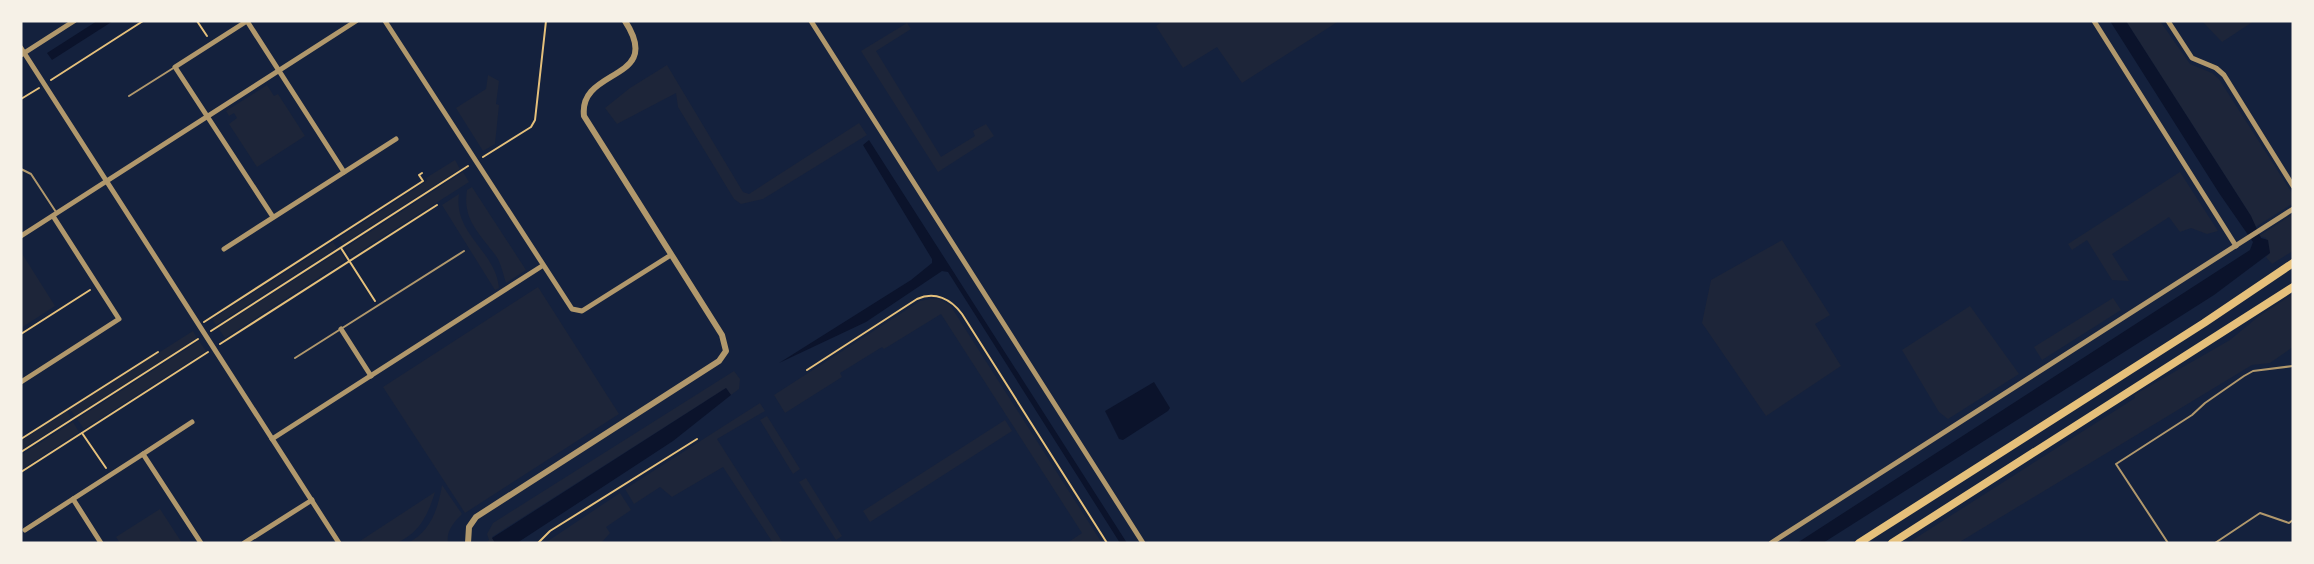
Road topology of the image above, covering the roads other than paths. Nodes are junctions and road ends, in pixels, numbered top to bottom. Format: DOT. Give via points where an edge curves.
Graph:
graph roads {
  1 [pos="74,21"];
  2 [pos="247,21"];
  3 [pos="356,21"];
  4 [pos="385,21"];
  5 [pos="626,21"];
  6 [pos="810,21"];
  7 [pos="2094,21"];
  8 [pos="2168,21"];
  9 [pos="22,52"];
  10 [pos="175,67"];
  11 [pos="279,71"];
  12 [pos="129,96"];
  13 [pos="208,116"];
  14 [pos="396,139"];
  15 [pos="21,169"];
  16 [pos="345,172"];
  17 [pos="107,181"];
  18 [pos="2293,186"];
  19 [pos="2293,209"];
  20 [pos="55,215"];
  21 [pos="273,217"];
  22 [pos="21,236"];
  23 [pos="2236,246"];
  24 [pos="224,249"];
  25 [pos="464,251"];
  26 [pos="671,255"];
  27 [pos="2293,263"];
  28 [pos="542,266"];
  29 [pos="2293,287"];
  30 [pos="341,329"];
  31 [pos="295,358"];
  32 [pos="2293,366"];
  33 [pos="371,376"];
  34 [pos="21,382"];
  35 [pos="192,422"];
  36 [pos="272,439"];
  37 [pos="143,454"];
  38 [pos="73,499"];
  39 [pos="312,500"];
  40 [pos="2293,520"];
  41 [pos="25,530"];
  42 [pos="466,542"];
  43 [pos="101,543"];
  44 [pos="201,543"];
  45 [pos="244,543"];
  46 [pos="339,543"];
  47 [pos="1143,543"];
  48 [pos="1771,543"];
  49 [pos="1859,543"];
  50 [pos="1892,543"];
  51 [pos="2168,543"];
  52 [pos="2215,543"];
  1 -- 9 [label="street"];
  2 -- 10 [label="street"];
  2 -- 11 [label="street"];
  3 -- 11 [label="street"];
  4 -- 28 [label="street"];
  5 -- 26 [label="street" via="636,41 634,57 624,69 589,93 584,116"];
  6 -- 47 [label="street"];
  7 -- 23 [label="street"];
  8 -- 18 [label="street" via="2192,58 2224,75"];
  9 -- 17 [label="street"];
  10 -- 12 [label="lane"];
  10 -- 13 [label="street"];
  11 -- 13 [label="street"];
  11 -- 16 [label="street"];
  13 -- 17 [label="street"];
  13 -- 21 [label="street"];
  14 -- 16 [label="street"];
  15 -- 20 [label="lane" via="31,174"];
  16 -- 21 [label="street"];
  17 -- 20 [label="street"];
  17 -- 36 [label="street"];
  19 -- 23 [label="street"];
  20 -- 22 [label="street"];
  20 -- 34 [label="street" via="119,319"];
  21 -- 24 [label="street"];
  23 -- 48 [label="street"];
  25 -- 30 [label="lane"];
  26 -- 28 [label="street" via="582,311 572,309"];
  26 -- 42 [label="street" via="725,339 727,349 723,358 476,516"];
  27 -- 49 [label="highway"];
  28 -- 33 [label="street"];
  29 -- 50 [label="highway"];
  30 -- 31 [label="lane"];
  30 -- 33 [label="street"];
  32 -- 51 [label="lane" via="2253,371 2116,464"];
  33 -- 36 [label="street"];
  35 -- 37 [label="street"];
  36 -- 39 [label="street"];
  37 -- 38 [label="street"];
  37 -- 44 [label="street"];
  38 -- 41 [label="street"];
  38 -- 43 [label="street"];
  39 -- 45 [label="street"];
  39 -- 46 [label="street"];
  40 -- 52 [label="lane" via="2289,523 2260,513"];
}
